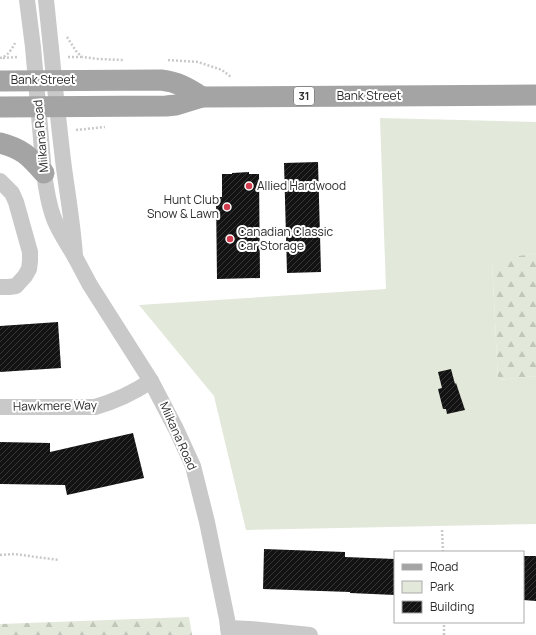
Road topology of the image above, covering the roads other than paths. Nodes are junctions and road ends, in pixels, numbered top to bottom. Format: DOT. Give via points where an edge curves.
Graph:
graph roads {
  1 [pos="27,0"];
  2 [pos="46,0"];
  3 [pos="45,80"];
  4 [pos="0,81"];
  5 [pos="536,95"];
  6 [pos="202,97"];
  7 [pos="0,107"];
  8 [pos="48,107"];
  9 [pos="0,143"];
  10 [pos="44,173"];
  11 [pos="0,181"];
  12 [pos="76,258"];
  13 [pos="0,287"];
  14 [pos="151,381"];
  15 [pos="0,407"];
  16 [pos="229,632"];
  17 [pos="310,635"];
  1 -- 3 [label="street"];
  2 -- 3 [label="street"];
  3 -- 4 [label="main road, Bank Street"];
  3 -- 6 [label="main road, Bank Street" via="161,80 177,83"];
  3 -- 8 [label="street, Miikana Road"];
  5 -- 6 [label="main road, Bank Street / 31"];
  6 -- 8 [label="main road, Bank Street / 31" via="166,106"];
  7 -- 8 [label="main road, Bank Street / 31"];
  8 -- 10 [label="street, Miikana Road"];
  8 -- 12 [label="street, Miikana Road" via="68,200"];
  9 -- 10 [label="main road" via="23,151"];
  10 -- 12 [label="street, Miikana Road" via="53,216 61,235"];
  11 -- 13 [label="street" via="12,193 16,202 30,252 29,269 25,276 16,286"];
  12 -- 14 [label="street, Miikana Road" via="90,285"];
  14 -- 15 [label="street, Hawkmere Way" via="133,393 95,407"];
  14 -- 16 [label="street, Miikana Road" via="193,466"];
  16 -- 17 [label="street" via="250,629"];
}
